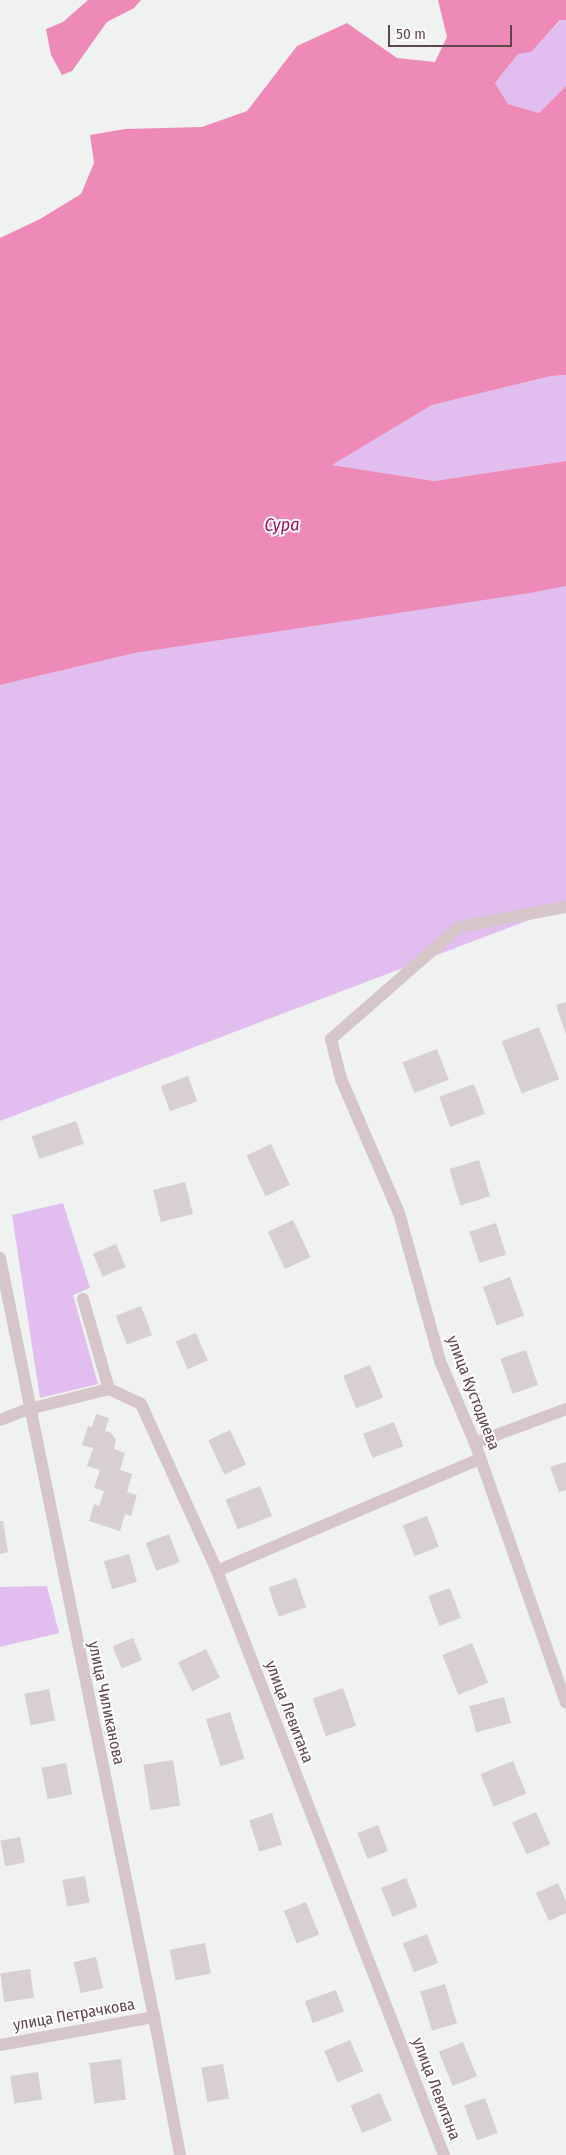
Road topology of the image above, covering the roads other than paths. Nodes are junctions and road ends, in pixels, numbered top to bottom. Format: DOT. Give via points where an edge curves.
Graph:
graph roads {
  1 [pos="566,907"];
  2 [pos="0,1258"];
  3 [pos="83,1299"];
  4 [pos="109,1389"];
  5 [pos="29,1409"];
  6 [pos="566,1409"];
  7 [pos="0,1420"];
  8 [pos="475,1443"];
  9 [pos="480,1459"];
  10 [pos="217,1571"];
  11 [pos="566,1703"];
  12 [pos="154,2017"];
  13 [pos="0,2044"];
  14 [pos="180,2155"];
  15 [pos="444,2155"];
  1 -- 8 [label="street, улица Кустодиева" via="459,927 331,1039 341,1078 399,1213 440,1361"];
  2 -- 5 [label="street, улица Чиликанова"];
  3 -- 4 [label="street"];
  4 -- 5 [label="street"];
  4 -- 10 [label="street, улица Левитана" via="140,1404"];
  5 -- 7 [label="street"];
  5 -- 12 [label="street, улица Чиликанова"];
  6 -- 8 [label="street"];
  8 -- 9 [label="street, улица Кустодиева"];
  9 -- 10 [label="street"];
  9 -- 11 [label="street, улица Кустодиева"];
  10 -- 15 [label="street, улица Левитана"];
  12 -- 13 [label="street, улица Петрачкова"];
  12 -- 14 [label="street, улица Чиликанова"];
}
